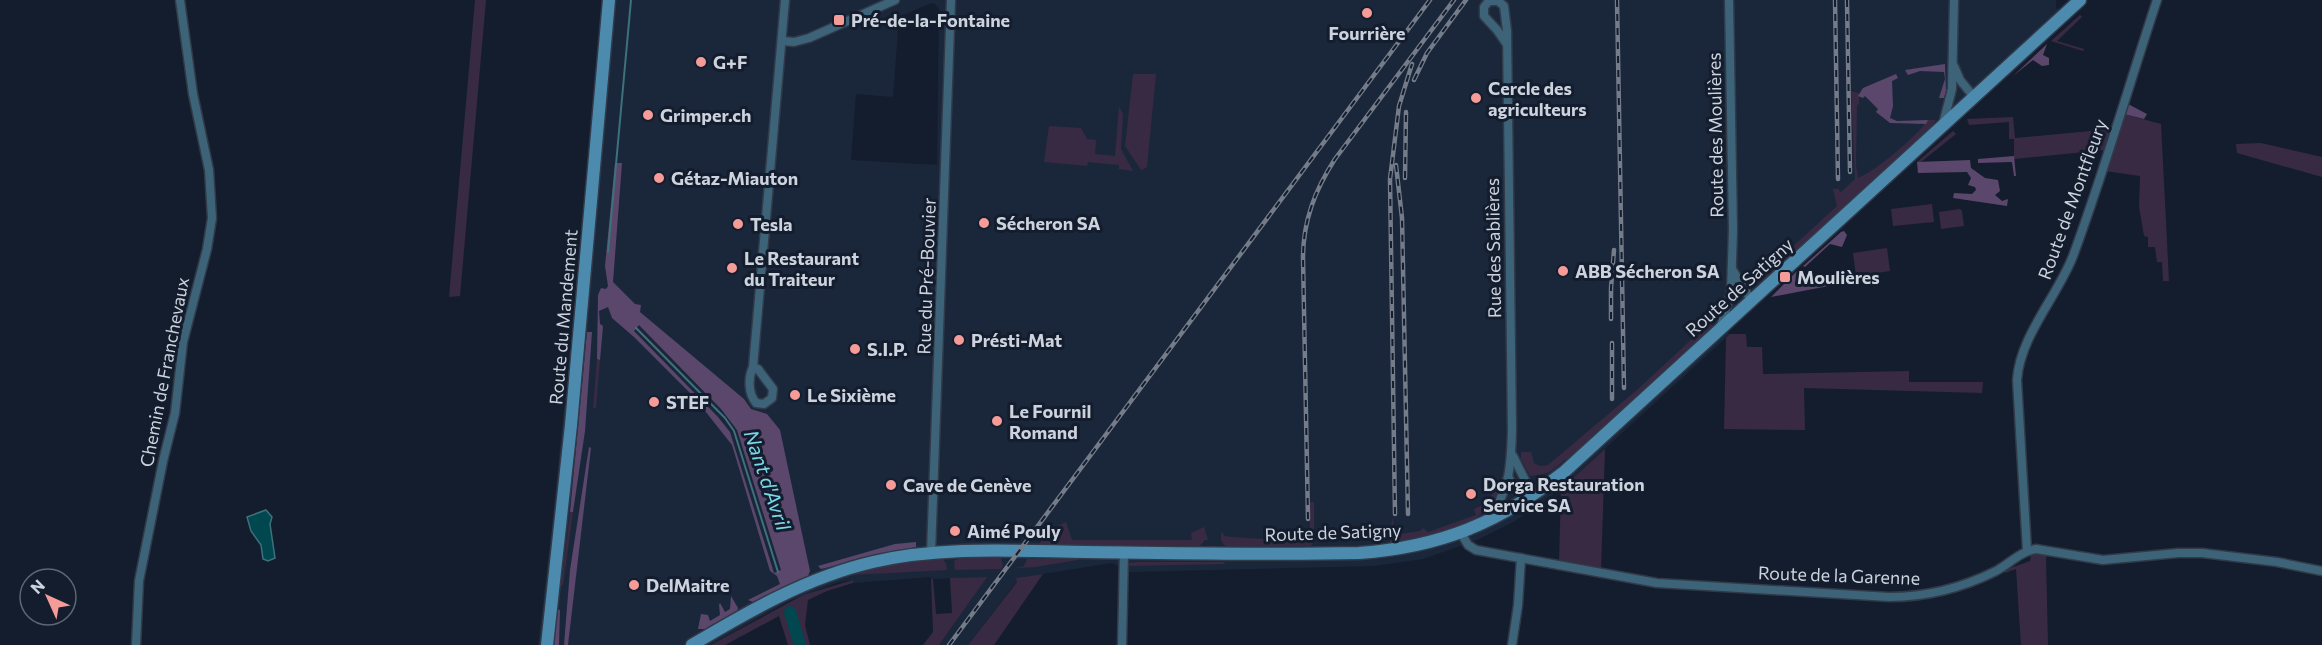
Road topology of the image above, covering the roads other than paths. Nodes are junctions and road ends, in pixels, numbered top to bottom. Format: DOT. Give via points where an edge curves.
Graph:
graph roads {
  1 [pos="180,0"];
  2 [pos="609,0"];
  3 [pos="785,0"];
  4 [pos="896,0"];
  5 [pos="951,0"];
  6 [pos="1729,0"];
  7 [pos="1954,0"];
  8 [pos="2080,0"];
  9 [pos="2157,0"];
  10 [pos="782,41"];
  11 [pos="1506,43"];
  12 [pos="1953,66"];
  13 [pos="1952,89"];
  14 [pos="1971,100"];
  15 [pos="1942,127"];
  16 [pos="1732,268"];
  17 [pos="1731,292"];
  18 [pos="1749,303"];
  19 [pos="1720,329"];
  20 [pos="753,367"];
  21 [pos="1511,452"];
  22 [pos="1509,478"];
  23 [pos="1529,498"];
  24 [pos="1486,523"];
  25 [pos="1461,533"];
  26 [pos="2027,550"];
  27 [pos="1124,552"];
  28 [pos="932,553"];
  29 [pos="1521,558"];
  30 [pos="2322,571"];
  31 [pos="546,642"];
  32 [pos="136,645"];
  33 [pos="692,645"];
  34 [pos="1122,645"];
  35 [pos="1512,645"];
  1 -- 32 [label="street, Chemin de Franchevaux" via="209,170 212,218 186,332 175,413 139,581"];
  2 -- 31 [label="street, Route du Mandement" via="571,425"];
  3 -- 10 [label="street"];
  4 -- 10 [label="street" via="809,38"];
  5 -- 28 [label="street, Rue du Pré-Bouvier"];
  6 -- 16 [label="street, Route des Moulières"];
  7 -- 12 [label="street"];
  8 -- 14 [label="street, Route de Satigny"];
  9 -- 26 [label="street, Route de Montfleury" via="2073,256 2019,362"];
  10 -- 20 [label="street"];
  11 -- 11 [label="street, Rue des Sablières" via="1504,8 1498,1 1489,2 1484,7 1484,16"];
  11 -- 21 [label="street, Rue des Sablières"];
  12 -- 13 [label="street"];
  12 -- 14 [label="street"];
  13 -- 14 [label="street"];
  13 -- 15 [label="street"];
  14 -- 15 [label="street, Route de Satigny"];
  15 -- 18 [label="street, Route de Satigny"];
  16 -- 17 [label="street, Route des Moulières"];
  16 -- 18 [label="street"];
  17 -- 18 [label="street"];
  17 -- 19 [label="street"];
  18 -- 19 [label="street, Route de Satigny"];
  19 -- 23 [label="street, Route de Satigny" via="1564,472"];
  21 -- 22 [label="street, Rue des Sablières"];
  21 -- 23 [label="street, Rue des Sablières"];
  22 -- 23 [label="street" via="1513,487"];
  22 -- 24 [label="street, Rue des Sablières"];
  23 -- 24 [label="street, Route de Satigny"];
  24 -- 25 [label="street, Route de Satigny"];
  25 -- 27 [label="street, Route de Satigny" via="1419,545 1359,553"];
  25 -- 29 [label="street, Route de la Garenne" via="1471,548"];
  26 -- 29 [label="street, Route de la Garenne" via="1977,580 1904,597 1657,583"];
  26 -- 30 [label="street" via="2103,560 2202,553"];
  27 -- 28 [label="street, Route de Satigny"];
  27 -- 34 [label="street"];
  28 -- 33 [label="street, Route de Satigny" via="874,562 825,577 766,603"];
  29 -- 35 [label="street"];
}
